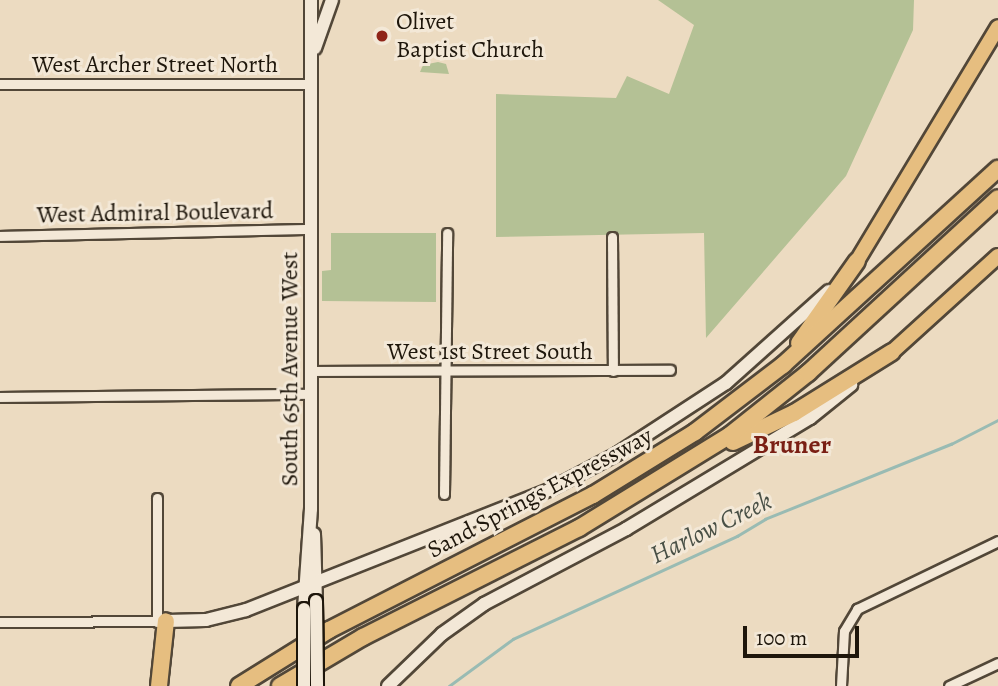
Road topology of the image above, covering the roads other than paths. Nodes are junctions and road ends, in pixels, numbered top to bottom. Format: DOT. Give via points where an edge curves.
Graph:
graph roads {
  1 [pos="311,0"];
  2 [pos="332,0"];
  3 [pos="998,27"];
  4 [pos="311,59"];
  5 [pos="0,84"];
  6 [pos="311,84"];
  7 [pos="998,169"];
  8 [pos="998,198"];
  9 [pos="311,229"];
  10 [pos="447,233"];
  11 [pos="0,236"];
  12 [pos="611,237"];
  13 [pos="998,256"];
  14 [pos="857,261"];
  15 [pos="892,352"];
  16 [pos="783,365"];
  17 [pos="670,370"];
  18 [pos="310,371"];
  19 [pos="613,371"];
  20 [pos="445,372"];
  21 [pos="310,394"];
  22 [pos="0,397"];
  23 [pos="689,462"];
  24 [pos="444,494"];
  25 [pos="158,498"];
  26 [pos="311,509"];
  27 [pos="998,541"];
  28 [pos="316,582"];
  29 [pos="303,589"];
  30 [pos="0,622"];
  31 [pos="162,622"];
  32 [pos="998,663"];
  33 [pos="159,686"];
  34 [pos="239,686"];
  35 [pos="280,686"];
  36 [pos="304,686"];
  37 [pos="317,686"];
  38 [pos="388,686"];
  39 [pos="841,686"];
  40 [pos="949,686"];
  1 -- 4 [label="main road, South 65th Avenue West"];
  2 -- 4 [label="main road"];
  3 -- 14 [label="main road"];
  4 -- 6 [label="main road, South 65th Avenue West"];
  5 -- 6 [label="street, West Archer Street North"];
  6 -- 9 [label="main road, South 65th Avenue West"];
  7 -- 16 [label="highway, Sand Springs Expressway"];
  8 -- 23 [label="highway, Sand Springs Expressway" via="808,373"];
  9 -- 11 [label="street, West Admiral Boulevard"];
  9 -- 18 [label="main road, South 65th Avenue West"];
  10 -- 20 [label="street"];
  12 -- 19 [label="street"];
  13 -- 15 [label="main road"];
  14 -- 16 [label="highway"];
  14 -- 28 [label="main road" via="788,332 726,383 617,454 512,506"];
  15 -- 23 [label="highway" via="794,413"];
  15 -- 38 [label="main road" via="810,418 626,529 484,604 442,634"];
  16 -- 34 [label="highway, Sand Springs Expressway" via="695,432 625,477 330,630"];
  17 -- 19 [label="street, West 1st Street South"];
  18 -- 20 [label="street, West 1st Street South"];
  18 -- 21 [label="main road, South 65th Avenue West"];
  19 -- 20 [label="street, West 1st Street South"];
  20 -- 24 [label="street"];
  21 -- 22 [label="street"];
  21 -- 26 [label="main road, South 65th Avenue West"];
  23 -- 35 [label="highway, Sand Springs Expressway" via="579,528 374,631"];
  25 -- 31 [label="street"];
  26 -- 28 [label="main road, South 65th Avenue West"];
  26 -- 29 [label="main road, South 65th Avenue West"];
  27 -- 39 [label="street" via="857,610 844,631"];
  28 -- 29 [label="main road"];
  28 -- 37 [label="main road, South 65th Avenue West, bridge"];
  29 -- 31 [label="main road" via="217,618"];
  29 -- 36 [label="main road, South 65th Avenue West, bridge"];
  30 -- 31 [label="street"];
  31 -- 33 [label="highway"];
  32 -- 40 [label="street"];
}
